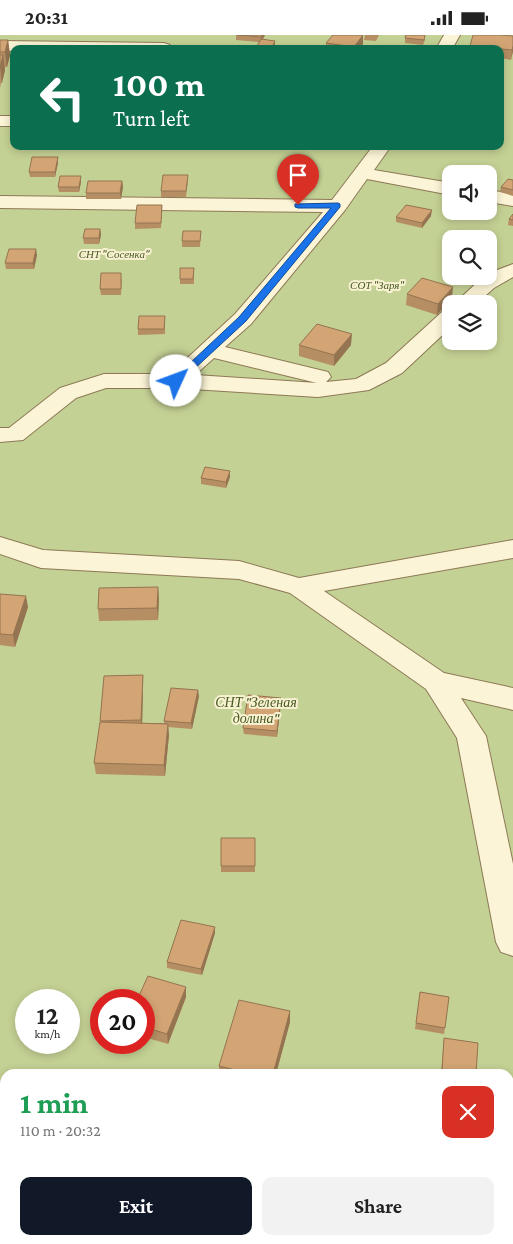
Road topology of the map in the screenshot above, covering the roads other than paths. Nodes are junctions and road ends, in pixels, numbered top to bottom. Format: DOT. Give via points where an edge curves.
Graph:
graph roads {
  1 [pos="379,150"];
  2 [pos="362,173"];
  3 [pos="442,187"];
  4 [pos="497,197"];
  5 [pos="513,200"];
  6 [pos="0,202"];
  7 [pos="338,206"];
  8 [pos="513,270"];
  9 [pos="474,295"];
  10 [pos="442,324"];
  11 [pos="210,350"];
  12 [pos="176,381"];
  13 [pos="354,385"];
  14 [pos="8,435"];
  15 [pos="0,457"];
  16 [pos="0,545"];
  17 [pos="513,549"];
  18 [pos="299,587"];
  19 [pos="436,682"];
  20 [pos="513,699"];
  21 [pos="513,942"];
  1 -- 2 [label="lane"];
  2 -- 3 [label="lane"];
  2 -- 7 [label="lane"];
  4 -- 5 [label="lane"];
  6 -- 7 [label="lane"];
  7 -- 11 [label="lane" via="243,319"];
  8 -- 9 [label="lane" via="504,272"];
  10 -- 13 [label="lane" via="394,368 362,385"];
  11 -- 12 [label="lane"];
  11 -- 13 [label="lane"];
  12 -- 13 [label="lane" via="318,390"];
  12 -- 14 [label="lane" via="104,381 68,393"];
  14 -- 15 [label="lane"];
  16 -- 18 [label="lane" via="41,559 239,570"];
  17 -- 18 [label="lane"];
  18 -- 19 [label="lane"];
  19 -- 20 [label="lane"];
  19 -- 21 [label="lane" via="471,736"];
}
